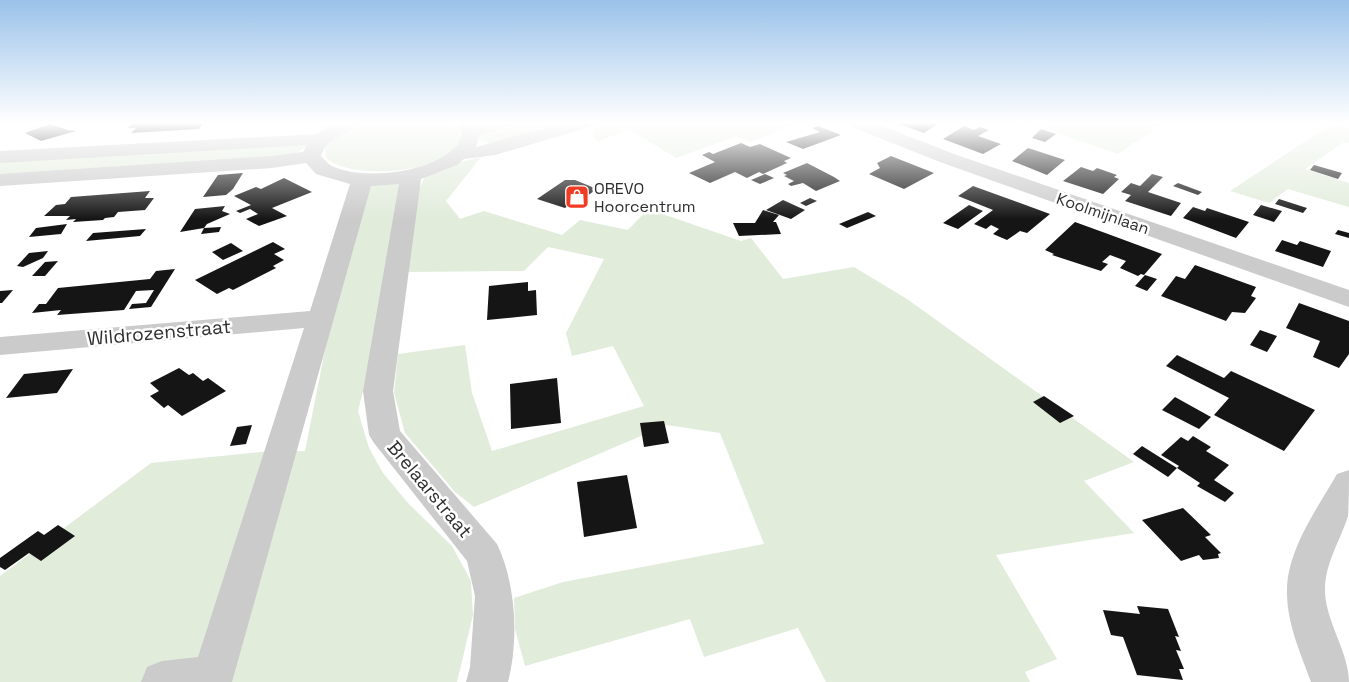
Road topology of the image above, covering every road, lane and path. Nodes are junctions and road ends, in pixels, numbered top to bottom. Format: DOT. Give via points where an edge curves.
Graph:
graph roads {
  1 [pos="46,155"];
  2 [pos="289,155"];
  3 [pos="317,155"];
  4 [pos="459,155"];
  5 [pos="938,155"];
  6 [pos="0,156"];
  7 [pos="412,175"];
  8 [pos="0,180"];
  9 [pos="362,180"];
  10 [pos="1349,299"];
  11 [pos="319,318"];
  12 [pos="0,346"];
  13 [pos="1349,482"];
  14 [pos="212,679"];
  15 [pos="162,682"];
  16 [pos="487,682"];
  17 [pos="1332,682"];
  1 -- 6 [label="street"];
  2 -- 8 [label="street" via="262,162"];
  3 -- 9 [label="street" via="320,169"];
  4 -- 7 [label="street"];
  5 -- 10 [label="street, Koolmijnlaan"];
  7 -- 9 [label="street"];
  7 -- 16 [label="street, Brelaarstraat" via="378,391 385,435 484,555 494,596 491,668"];
  9 -- 11 [label="street"];
  11 -- 12 [label="street, Wildrozenstraat"];
  11 -- 14 [label="street" via="294,412"];
  13 -- 17 [label="street" via="1317,543 1306,592 1314,634"];
  14 -- 15 [label="street"];
}
